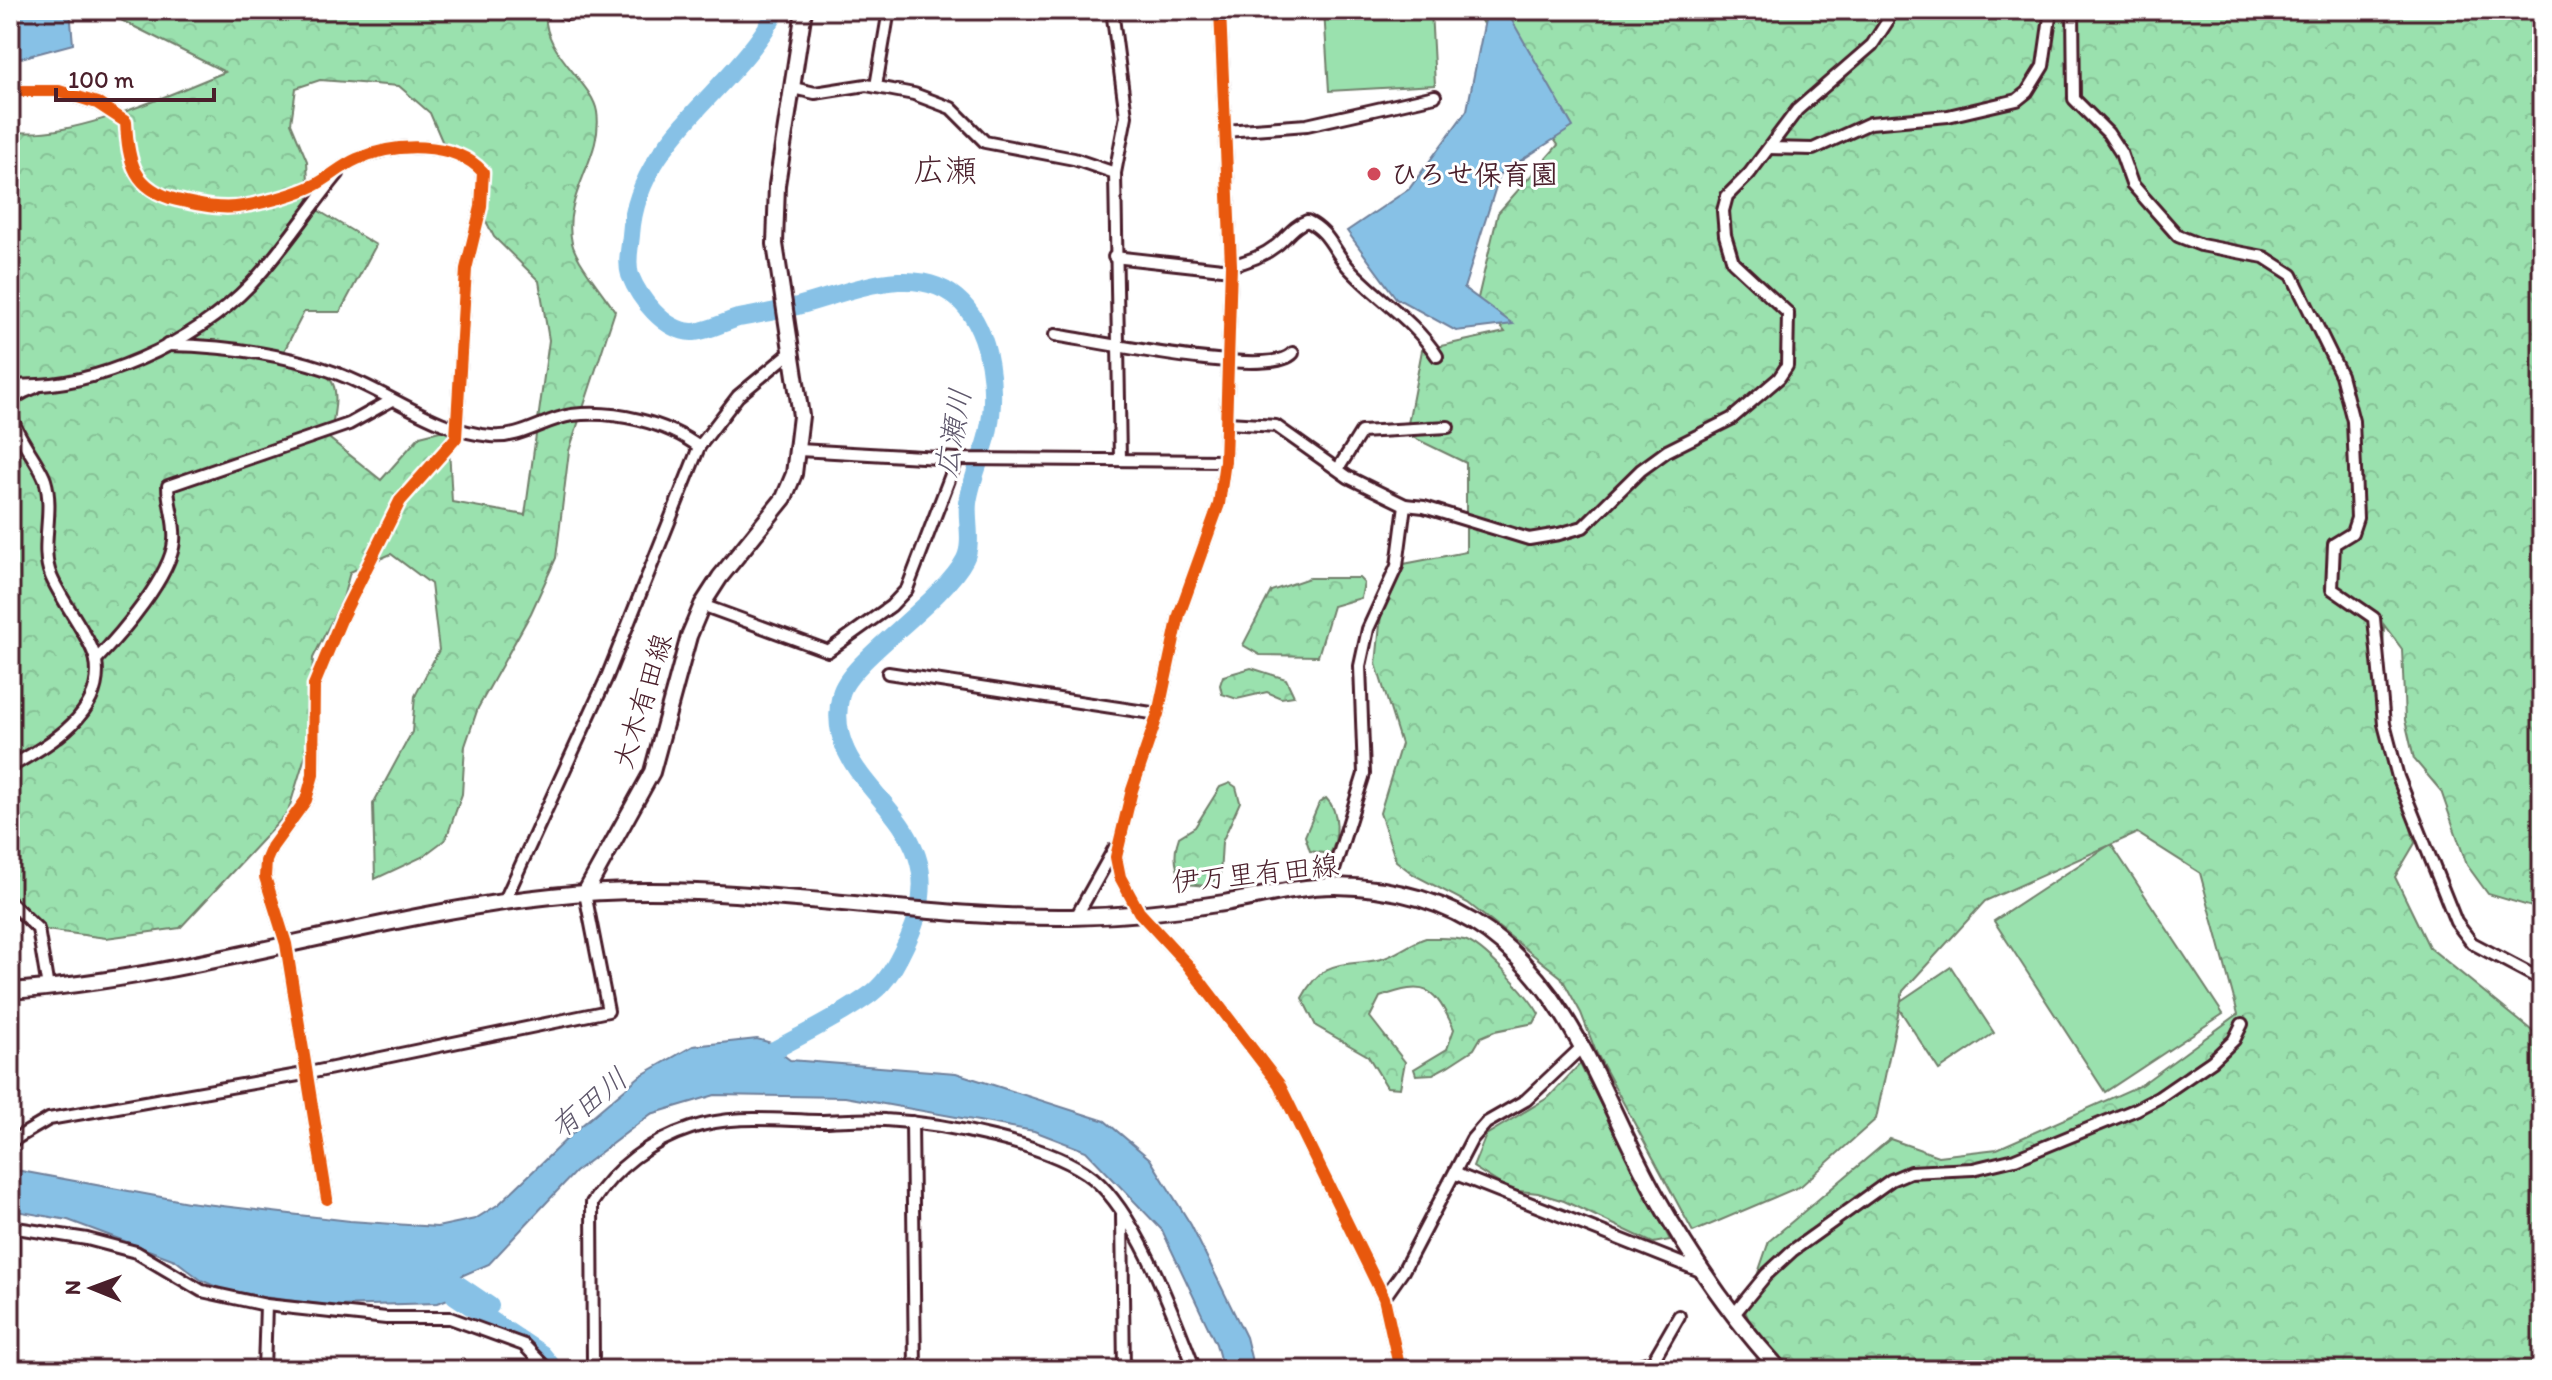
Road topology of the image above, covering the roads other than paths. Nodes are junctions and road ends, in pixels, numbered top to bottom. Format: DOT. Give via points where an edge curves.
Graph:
graph roads {
  1 [pos="555,10"];
  2 [pos="569,10"];
  3 [pos="804,10"];
  4 [pos="889,10"];
  5 [pos="1112,10"];
  6 [pos="1220,10"];
  7 [pos="1886,10"];
  8 [pos="2051,10"];
  9 [pos="2073,10"];
  10 [pos="876,86"];
  11 [pos="793,88"];
  12 [pos="10,91"];
  13 [pos="1435,96"];
  14 [pos="1225,131"];
  15 [pos="1769,148"];
  16 [pos="344,166"];
  17 [pos="1115,173"];
  18 [pos="1114,257"];
  19 [pos="1231,267"];
  20 [pos="1055,335"];
  21 [pos="1117,344"];
  22 [pos="167,345"];
  23 [pos="791,352"];
  24 [pos="1293,353"];
  25 [pos="1437,356"];
  26 [pos="1231,363"];
  27 [pos="10,385"];
  28 [pos="36,387"];
  29 [pos="392,400"];
  30 [pos="1228,423"];
  31 [pos="1448,427"];
  32 [pos="458,429"];
  33 [pos="699,447"];
  34 [pos="799,450"];
  35 [pos="957,459"];
  36 [pos="1120,459"];
  37 [pos="1225,461"];
  38 [pos="1338,469"];
  39 [pos="1405,505"];
  40 [pos="702,605"];
  41 [pos="96,660"];
  42 [pos="888,673"];
  43 [pos="1158,714"];
  44 [pos="10,767"];
  45 [pos="1119,836"];
  46 [pos="1329,886"];
  47 [pos="585,893"];
  48 [pos="10,902"];
  49 [pos="504,902"];
  50 [pos="1139,912"];
  51 [pos="1076,917"];
  52 [pos="286,944"];
  53 [pos="2542,980"];
  54 [pos="48,988"];
  55 [pos="10,991"];
  56 [pos="2242,1024"];
  57 [pos="1583,1046"];
  58 [pos="304,1074"];
  59 [pos="912,1122"];
  60 [pos="10,1142"];
  61 [pos="1456,1174"];
  62 [pos="327,1199"];
  63 [pos="1122,1213"];
  64 [pos="11,1228"];
  65 [pos="1705,1273"];
  66 [pos="1384,1298"];
  67 [pos="266,1305"];
  68 [pos="1735,1313"];
  69 [pos="1679,1316"];
  70 [pos="11,1370"];
  71 [pos="264,1370"];
  72 [pos="548,1370"];
  73 [pos="588,1370"];
  74 [pos="915,1370"];
  75 [pos="1124,1370"];
  76 [pos="1195,1370"];
  77 [pos="1400,1370"];
  78 [pos="1624,1370"];
  79 [pos="1780,1370"];
  1 -- 2 [label="street"];
  3 -- 11 [label="main road, 大木有田線"];
  4 -- 10 [label="street"];
  5 -- 17 [label="street" via="1126,116"];
  6 -- 14 [label="street"];
  7 -- 15 [label="street" via="1887,22 1872,45 1797,110"];
  8 -- 15 [label="street" via="2043,66 2017,100 1948,116 1870,123 1813,149"];
  9 -- 53 [label="street" via="2074,99 2108,133 2132,184 2178,236 2264,257 2292,275 2322,334 2348,398 2357,467 2357,518 2352,533 2334,544 2332,589 2374,618 2384,724 2398,777 2456,922 2472,943"];
  10 -- 11 [label="street" via="815,93"];
  10 -- 17 [label="street" via="951,108 985,142 1074,159"];
  11 -- 23 [label="main road, 大木有田線" via="777,185 775,244"];
  12 -- 16 [label="street" via="59,91 97,103 126,122 137,177 157,195 206,207 243,206 284,195 314,185"];
  13 -- 14 [label="street" via="1307,125"];
  14 -- 19 [label="street"];
  15 -- 39 [label="street" via="1727,196 1723,211 1733,262 1788,313 1787,366 1779,378 1731,419 1641,470 1583,527 1529,539"];
  16 -- 22 [label="street" via="249,286"];
  16 -- 32 [label="street" via="380,152 418,148 450,151 483,172 481,207 466,269"];
  17 -- 18 [label="street"];
  18 -- 19 [label="street"];
  18 -- 21 [label="street"];
  19 -- 25 [label="street" via="1263,254 1296,224 1307,221 1329,237 1347,266 1421,332"];
  19 -- 26 [label="street"];
  20 -- 21 [label="street"];
  21 -- 26 [label="street"];
  21 -- 36 [label="street"];
  22 -- 28 [label="street" via="110,372"];
  22 -- 29 [label="street" via="299,361"];
  23 -- 33 [label="street" via="738,396"];
  23 -- 34 [label="main road, 大木有田線" via="801,416"];
  24 -- 26 [label="street" via="1279,361"];
  26 -- 30 [label="street"];
  27 -- 28 [label="street"];
  28 -- 41 [label="street" via="17,395 11,418 44,477 50,501 49,573"];
  29 -- 32 [label="street"];
  29 -- 41 [label="street" via="349,424 168,486 174,544 166,567"];
  30 -- 37 [label="street"];
  30 -- 38 [label="street" via="1276,426"];
  31 -- 38 [label="street" via="1367,429"];
  32 -- 33 [label="street" via="506,436 572,415 616,416 672,430"];
  32 -- 52 [label="street" via="456,438 400,501 314,685 313,775 299,813 266,861 265,877"];
  33 -- 49 [label="street" via="607,677"];
  34 -- 35 [label="street"];
  34 -- 40 [label="main road, 大木有田線" via="784,498"];
  35 -- 36 [label="street"];
  35 -- 40 [label="street" via="907,589 828,651"];
  36 -- 37 [label="street"];
  37 -- 43 [label="street" via="1219,504 1179,615"];
  38 -- 39 [label="street"];
  39 -- 46 [label="street" via="1397,566 1365,641 1360,692 1364,774"];
  40 -- 47 [label="main road, 大木有田線" via="652,772"];
  41 -- 44 [label="street" via="95,688 86,711"];
  42 -- 43 [label="street"];
  43 -- 45 [label="street"];
  45 -- 50 [label="street" via="1120,877"];
  45 -- 51 [label="street"];
  46 -- 50 [label="main road, 伊万里有田線"];
  46 -- 57 [label="main road, 伊万里有田線" via="1410,894 1458,912 1524,962"];
  47 -- 49 [label="main road"];
  47 -- 51 [label="main road, 伊万里有田線" via="688,889 961,915"];
  47 -- 58 [label="street" via="608,1011"];
  48 -- 54 [label="street" via="38,929"];
  49 -- 52 [label="main road"];
  50 -- 51 [label="main road, 伊万里有田線"];
  50 -- 66 [label="street" via="1196,975 1279,1084"];
  52 -- 54 [label="main road"];
  52 -- 58 [label="street"];
  54 -- 55 [label="main road"];
  56 -- 68 [label="street" via="2212,1061 2137,1109 2015,1159 1973,1169 1910,1172 1891,1180 1792,1251"];
  57 -- 61 [label="street" via="1526,1100 1486,1123"];
  57 -- 65 [label="main road, 伊万里有田線" via="1656,1196"];
  58 -- 60 [label="street" via="49,1119"];
  58 -- 62 [label="street"];
  59 -- 63 [label="street" via="1061,1160 1093,1178"];
  59 -- 73 [label="street" via="791,1117 726,1121 694,1127 641,1152 592,1203 593,1362"];
  59 -- 74 [label="street"];
  61 -- 65 [label="street"];
  61 -- 66 [label="street"];
  63 -- 75 [label="street"];
  63 -- 76 [label="street"];
  64 -- 67 [label="street" via="136,1252 202,1291"];
  64 -- 70 [label="street"];
  65 -- 68 [label="main road, 伊万里有田線"];
  66 -- 77 [label="street"];
  67 -- 71 [label="street"];
  67 -- 72 [label="street" via="386,1318 450,1318 524,1345"];
  68 -- 79 [label="main road, 伊万里有田線"];
  69 -- 78 [label="street" via="1653,1361"];
}
